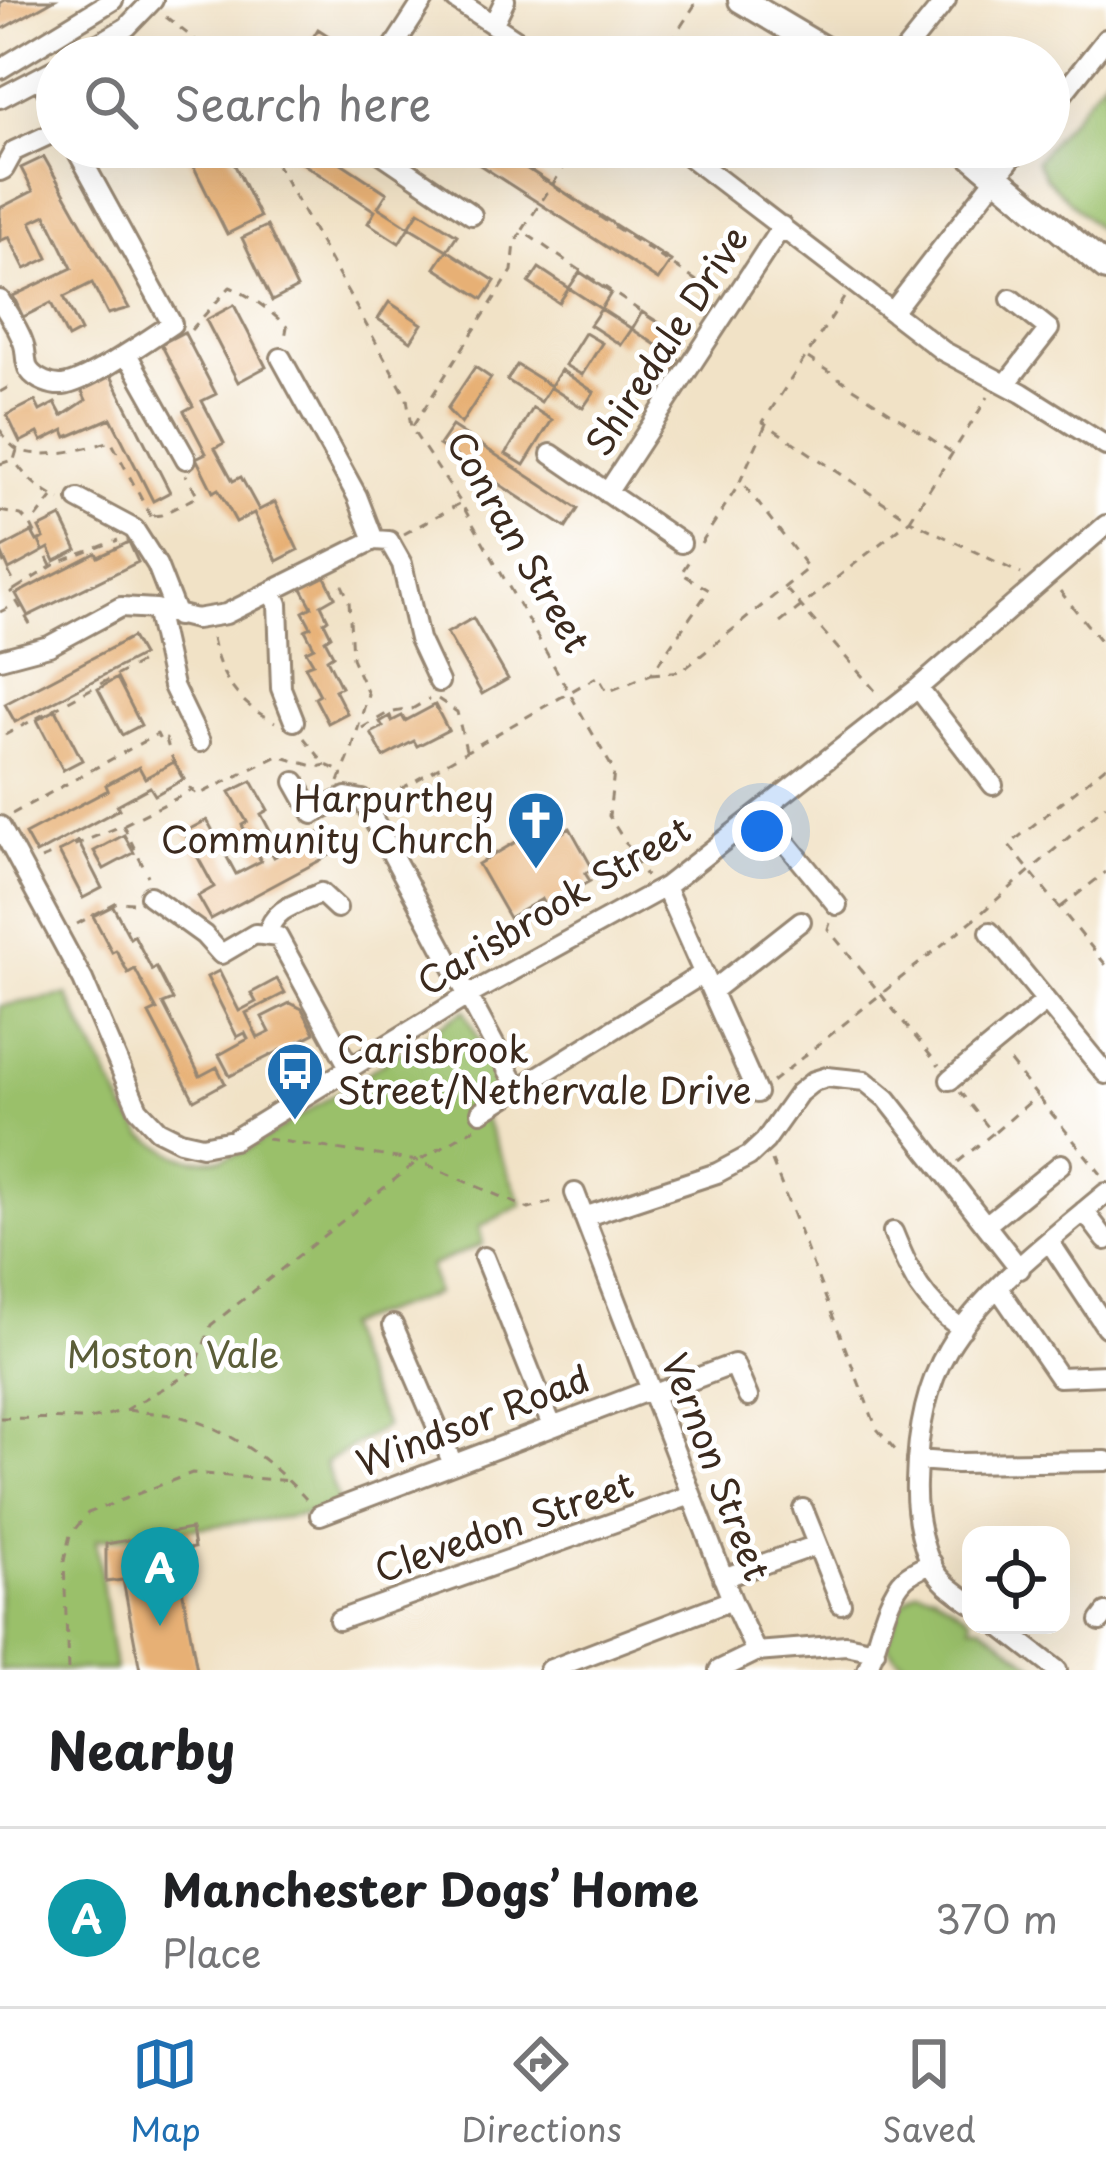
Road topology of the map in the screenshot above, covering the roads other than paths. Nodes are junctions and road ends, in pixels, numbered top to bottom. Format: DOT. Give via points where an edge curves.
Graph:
graph roads {
  1 [pos="113,0"];
  2 [pos="424,0"];
  3 [pos="456,0"];
  4 [pos="505,0"];
  5 [pos="741,0"];
  6 [pos="937,3"];
  7 [pos="158,7"];
  8 [pos="493,25"];
  9 [pos="54,36"];
  10 [pos="112,36"];
  11 [pos="401,36"];
  12 [pos="510,36"];
  13 [pos="802,36"];
  14 [pos="915,36"];
  15 [pos="1106,39"];
  16 [pos="36,47"];
  17 [pos="0,69"];
  18 [pos="36,79"];
  19 [pos="1070,83"];
  20 [pos="0,98"];
  21 [pos="36,141"];
  22 [pos="87,168"];
  23 [pos="403,168"];
  24 [pos="705,168"];
  25 [pos="987,168"];
  26 [pos="1003,168"];
  27 [pos="0,171"];
  28 [pos="997,176"];
  29 [pos="472,215"];
  30 [pos="782,226"];
  31 [pos="1106,268"];
  32 [pos="0,299"];
  33 [pos="1011,299"];
  34 [pos="893,311"];
  35 [pos="127,354"];
  36 [pos="281,358"];
  37 [pos="1002,382"];
  38 [pos="1106,446"];
  39 [pos="551,454"];
  40 [pos="186,459"];
  41 [pos="607,493"];
  42 [pos="89,500"];
  43 [pos="1106,525"];
  44 [pos="386,542"];
  45 [pos="681,544"];
  46 [pos="272,591"];
  47 [pos="156,609"];
  48 [pos="177,616"];
  49 [pos="0,659"];
  50 [pos="439,682"];
  51 [pos="918,688"];
  52 [pos="296,724"];
  53 [pos="200,742"];
  54 [pos="296,782"];
  55 [pos="993,784"];
  56 [pos="761,812"];
  57 [pos="0,823"];
  58 [pos="670,883"];
  59 [pos="150,896"];
  60 [pos="837,905"];
  61 [pos="337,908"];
  62 [pos="801,921"];
  63 [pos="990,932"];
  64 [pos="267,935"];
  65 [pos="708,982"];
  66 [pos="467,996"];
  67 [pos="1046,1001"];
  68 [pos="1106,1040"];
  69 [pos="1089,1054"];
  70 [pos="349,1067"];
  71 [pos="1106,1074"];
  72 [pos="950,1080"];
  73 [pos="517,1088"];
  74 [pos="757,1094"];
  75 [pos="481,1112"];
  76 [pos="1061,1164"];
  77 [pos="1106,1192"];
  78 [pos="575,1193"];
  79 [pos="1084,1211"];
  80 [pos="584,1217"];
  81 [pos="986,1225"];
  82 [pos="893,1232"];
  83 [pos="1106,1240"];
  84 [pos="1049,1241"];
  85 [pos="484,1257"];
  86 [pos="1020,1269"];
  87 [pos="998,1288"];
  88 [pos="393,1324"];
  89 [pos="1106,1328"];
  90 [pos="962,1329"];
  91 [pos="1106,1375"];
  92 [pos="651,1393"];
  93 [pos="748,1397"];
  94 [pos="552,1426"];
  95 [pos="916,1460"];
  96 [pos="1106,1461"];
  97 [pos="453,1464"];
  98 [pos="691,1496"];
  99 [pos="802,1509"];
  100 [pos="320,1515"];
  101 [pos="817,1546"];
  102 [pos="932,1563"];
  103 [pos="723,1578"];
  104 [pos="962,1596"];
  105 [pos="732,1600"];
  106 [pos="841,1604"];
  107 [pos="339,1620"];
  108 [pos="1011,1634"];
  109 [pos="757,1652"];
  110 [pos="875,1663"];
  111 [pos="549,1670"];
  112 [pos="719,1670"];
  113 [pos="1057,1670"];
  1 -- 9 [label="street"];
  2 -- 11 [label="street"];
  3 -- 8 [label="street"];
  4 -- 8 [label="street"];
  5 -- 13 [label="main road"];
  6 -- 14 [label="street"];
  7 -- 10 [label="street"];
  8 -- 12 [label="street"];
  15 -- 19 [label="street"];
  16 -- 17 [label="street"];
  18 -- 20 [label="street"];
  21 -- 27 [label="street" via="14,151"];
  22 -- 35 [label="street" via="172,324"];
  23 -- 29 [label="street"];
  24 -- 30 [label="street"];
  25 -- 28 [label="main road"];
  26 -- 28 [label="street"];
  28 -- 31 [label="main road"];
  28 -- 34 [label="street"];
  30 -- 34 [label="street"];
  30 -- 41 [label="street, Shiredale Drive"];
  32 -- 35 [label="street" via="30,371 44,381 68,384"];
  33 -- 37 [label="street" via="1048,329"];
  34 -- 37 [label="street" via="943,351"];
  35 -- 40 [label="street"];
  36 -- 44 [label="street"];
  37 -- 38 [label="street"];
  39 -- 41 [label="street"];
  41 -- 45 [label="street"];
  42 -- 48 [label="street" via="138,533"];
  43 -- 51 [label="street, Carisbrook Street"];
  44 -- 46 [label="street"];
  44 -- 50 [label="street" via="402,564 419,639"];
  46 -- 48 [label="street" via="226,614"];
  46 -- 52 [label="street" via="281,688"];
  47 -- 48 [label="street"];
  47 -- 49 [label="street" via="111,611 43,648"];
  47 -- 53 [label="street" via="173,686"];
  51 -- 55 [label="street"];
  51 -- 56 [label="street, Carisbrook Street"];
  54 -- 66 [label="street" via="313,814 346,796 363,800"];
  56 -- 58 [label="street, Carisbrook Street"];
  56 -- 60 [label="street"];
  57 -- 70 [label="street, Carisbrook Street" via="83,980 138,1109 168,1136 202,1146 233,1140"];
  58 -- 65 [label="street"];
  58 -- 66 [label="street, Carisbrook Street"];
  59 -- 64 [label="street" via="221,955"];
  61 -- 64 [label="street" via="321,892 276,914"];
  62 -- 65 [label="street"];
  63 -- 67 [label="street"];
  64 -- 70 [label="street" via="278,937"];
  65 -- 73 [label="street"];
  65 -- 74 [label="street"];
  66 -- 70 [label="street, Carisbrook Street"];
  66 -- 73 [label="street"];
  67 -- 69 [label="street"];
  67 -- 72 [label="street"];
  68 -- 69 [label="street"];
  69 -- 71 [label="street"];
  73 -- 75 [label="street"];
  76 -- 81 [label="street"];
  77 -- 79 [label="street"];
  78 -- 80 [label="street, Vernon Street"];
  79 -- 83 [label="street"];
  79 -- 84 [label="street"];
  80 -- 81 [label="street" via="749,1156 800,1093 827,1077 865,1081 887,1100"];
  80 -- 92 [label="street, Vernon Street"];
  81 -- 86 [label="street"];
  82 -- 90 [label="street" via="914,1283"];
  84 -- 86 [label="street"];
  84 -- 89 [label="street"];
  85 -- 94 [label="street"];
  86 -- 87 [label="street"];
  87 -- 90 [label="street"];
  87 -- 91 [label="street" via="1059,1377"];
  88 -- 97 [label="street"];
  90 -- 95 [label="street" via="938,1369"];
  92 -- 93 [label="street, Windsor Road" via="734,1364"];
  92 -- 94 [label="street, Windsor Road"];
  92 -- 98 [label="street, Vernon Street"];
  94 -- 97 [label="street, Windsor Road"];
  95 -- 96 [label="street"];
  95 -- 102 [label="street" via="917,1517"];
  97 -- 100 [label="street, Windsor Road"];
  98 -- 103 [label="street, Vernon Street"];
  98 -- 107 [label="street, Clevedon Street"];
  99 -- 101 [label="street"];
  101 -- 103 [label="street"];
  101 -- 106 [label="street"];
  102 -- 104 [label="street"];
  102 -- 110 [label="street" via="906,1576 893,1597"];
  103 -- 105 [label="street, Vernon Street"];
  105 -- 109 [label="street, Vernon Street"];
  105 -- 111 [label="street"];
  108 -- 113 [label="street"];
  109 -- 110 [label="street" via="846,1645"];
  109 -- 112 [label="street"];
}
